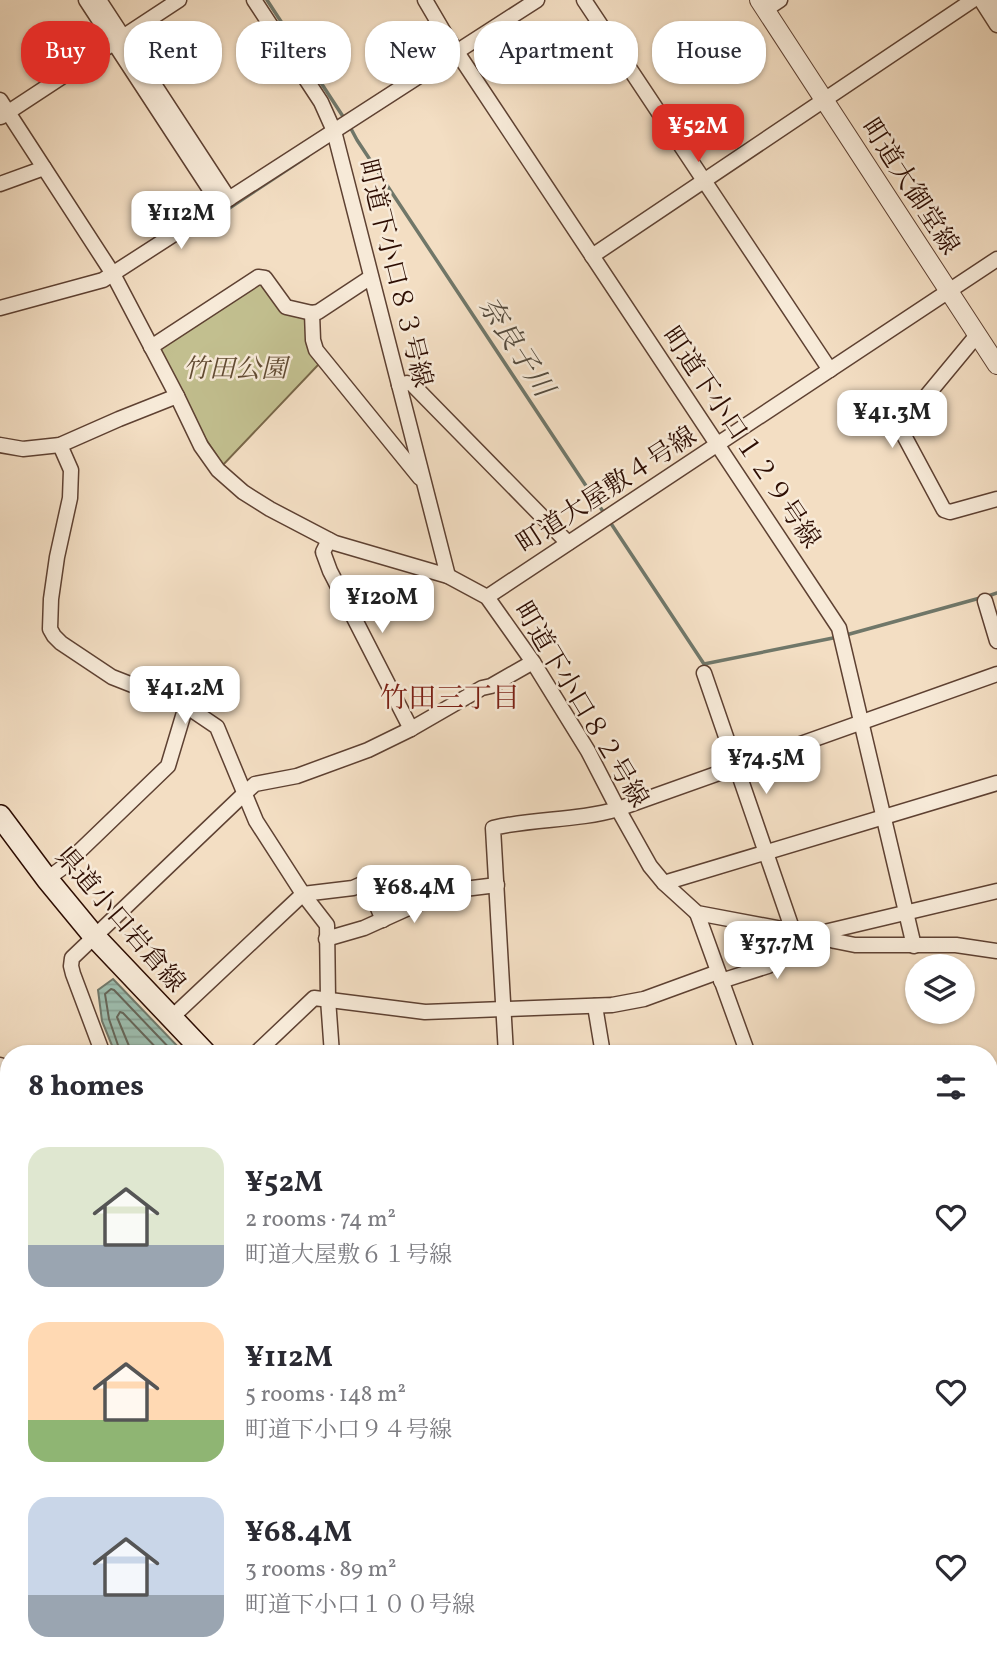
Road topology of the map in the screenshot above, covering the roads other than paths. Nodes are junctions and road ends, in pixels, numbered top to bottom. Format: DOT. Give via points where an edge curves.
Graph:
graph roads {
  1 [pos="86,0"];
  2 [pos="99,0"];
  3 [pos="179,0"];
  4 [pos="254,0"];
  5 [pos="425,0"];
  6 [pos="537,0"];
  7 [pos="584,0"];
  8 [pos="973,0"];
  9 [pos="981,0"];
  10 [pos="993,0"];
  11 [pos="768,3"];
  12 [pos="997,6"];
  13 [pos="438,21"];
  14 [pos="997,25"];
  15 [pos="119,39"];
  16 [pos="460,50"];
  17 [pos="460,57"];
  18 [pos="407,84"];
  19 [pos="824,100"];
  20 [pos="3,110"];
  21 [pos="334,131"];
  22 [pos="44,168"];
  23 [pos="704,181"];
  24 [pos="0,184"];
  25 [pos="225,202"];
  26 [pos="592,256"];
  27 [pos="997,259"];
  28 [pos="113,274"];
  29 [pos="371,277"];
  30 [pos="949,291"];
  31 [pos="0,308"];
  32 [pos="312,313"];
  33 [pos="978,335"];
  34 [pos="151,347"];
  35 [pos="997,365"];
  36 [pos="830,370"];
  37 [pos="399,384"];
  38 [pos="177,396"];
  39 [pos="0,445"];
  40 [pos="60,445"];
  41 [pos="718,445"];
  42 [pos="424,481"];
  43 [pos="997,499"];
  44 [pos="329,540"];
  45 [pos="568,543"];
  46 [pos="448,576"];
  47 [pos="487,597"];
  48 [pos="985,601"];
  49 [pos="997,641"];
  50 [pos="533,662"];
  51 [pos="704,673"];
  52 [pos="997,674"];
  53 [pos="186,706"];
  54 [pos="860,722"];
  55 [pos="411,729"];
  56 [pos="737,766"];
  57 [pos="997,783"];
  58 [pos="245,793"];
  59 [pos="618,809"];
  60 [pos="0,816"];
  61 [pos="884,817"];
  62 [pos="767,852"];
  63 [pos="47,879"];
  64 [pos="664,883"];
  65 [pos="497,885"];
  66 [pos="997,891"];
  67 [pos="303,894"];
  68 [pos="906,912"];
  69 [pos="697,913"];
  70 [pos="383,920"];
  71 [pos="805,933"];
  72 [pos="94,936"];
  73 [pos="326,939"];
  74 [pos="914,946"];
  75 [pos="997,951"];
  76 [pos="720,977"];
  77 [pos="328,999"];
  78 [pos="595,1006"];
  79 [pos="505,1010"];
  80 [pos="172,1018"];
  81 [pos="100,1045"];
  82 [pos="198,1045"];
  83 [pos="264,1045"];
  84 [pos="331,1045"];
  85 [pos="506,1045"];
  86 [pos="602,1045"];
  87 [pos="745,1045"];
  1 -- 15 [label="street"];
  2 -- 15 [label="street"];
  3 -- 15 [label="street"];
  4 -- 21 [label="street, 町道下小口８３号線" via="321,102"];
  5 -- 13 [label="street, 町道下小口１２９号線"];
  6 -- 16 [label="street"];
  7 -- 23 [label="street"];
  8 -- 19 [label="street"];
  9 -- 14 [label="street"];
  10 -- 12 [label="street"];
  11 -- 19 [label="street, 町道大御堂線"];
  15 -- 20 [label="street"];
  15 -- 25 [label="street"];
  17 -- 26 [label="street, 町道下小口１２９号線"];
  18 -- 21 [label="street"];
  19 -- 23 [label="street"];
  19 -- 30 [label="street, 町道大御堂線"];
  20 -- 22 [label="street, 町道下小口８２号線"];
  21 -- 25 [label="street"];
  21 -- 29 [label="street, 町道下小口８３号線"];
  22 -- 24 [label="street"];
  22 -- 28 [label="street, 町道下小口８２号線"];
  23 -- 26 [label="street"];
  23 -- 36 [label="street"];
  25 -- 28 [label="street"];
  26 -- 41 [label="street, 町道下小口１２９号線"];
  27 -- 30 [label="street, 町道大屋敷４号線"];
  28 -- 31 [label="street" via="103,281"];
  28 -- 34 [label="street, 町道下小口８２号線"];
  29 -- 32 [label="street"];
  29 -- 37 [label="street, 町道下小口８３号線"];
  30 -- 33 [label="street, 町道大御堂線"];
  30 -- 36 [label="street, 町道大屋敷４号線"];
  32 -- 34 [label="street" via="286,307 265,278 258,277"];
  32 -- 42 [label="street" via="316,350"];
  33 -- 35 [label="street, 町道大御堂線"];
  33 -- 43 [label="street" via="900,428 944,510"];
  34 -- 38 [label="street, 町道下小口８２号線"];
  36 -- 41 [label="street, 町道大屋敷４号線"];
  37 -- 42 [label="street, 町道下小口８３号線"];
  37 -- 45 [label="street" via="412,384"];
  38 -- 40 [label="street"];
  38 -- 44 [label="street, 町道下小口８２号線" via="218,470 243,492"];
  39 -- 40 [label="street" via="23,449"];
  40 -- 53 [label="street" via="71,470 71,498 57,557 50,629 61,643 112,677"];
  41 -- 45 [label="street, 町道大屋敷４号線"];
  41 -- 54 [label="street, 町道下小口１２９号線" via="839,628"];
  42 -- 46 [label="street, 町道下小口８３号線"];
  44 -- 46 [label="street, 町道下小口８２号線"];
  44 -- 55 [label="street" via="323,552 330,571"];
  45 -- 47 [label="street, 町道大屋敷４号線"];
  46 -- 47 [label="street, 町道下小口８２号線"];
  47 -- 50 [label="street, 町道下小口８２号線"];
  48 -- 49 [label="street"];
  50 -- 55 [label="street"];
  50 -- 59 [label="street, 町道下小口８２号線"];
  51 -- 56 [label="street"];
  52 -- 54 [label="street"];
  53 -- 58 [label="street" via="217,727"];
  53 -- 63 [label="street" via="168,766"];
  54 -- 56 [label="street"];
  54 -- 61 [label="street, 町道下小口１２９号線"];
  55 -- 58 [label="street" via="297,776 255,784"];
  56 -- 59 [label="street"];
  56 -- 62 [label="street"];
  57 -- 61 [label="street"];
  58 -- 67 [label="street" via="256,821"];
  58 -- 72 [label="street"];
  59 -- 64 [label="street, 町道下小口８２号線"];
  59 -- 65 [label="street" via="494,828"];
  60 -- 63 [label="main road, 県道小口岩倉線"];
  61 -- 62 [label="street"];
  61 -- 68 [label="street, 町道下小口１２９号線"];
  62 -- 64 [label="street"];
  62 -- 71 [label="street"];
  63 -- 72 [label="main road, 県道小口岩倉線"];
  64 -- 69 [label="street, 町道下小口８２号線"];
  65 -- 70 [label="street" via="445,894"];
  65 -- 79 [label="street"];
  66 -- 68 [label="street"];
  67 -- 70 [label="street" via="362,884 369,887"];
  67 -- 73 [label="street" via="327,925"];
  67 -- 80 [label="street"];
  68 -- 71 [label="street"];
  68 -- 74 [label="street, 町道下小口１２９号線"];
  69 -- 71 [label="street"];
  69 -- 76 [label="street"];
  70 -- 73 [label="street"];
  71 -- 74 [label="street" via="855,945"];
  71 -- 76 [label="street" via="768,966"];
  72 -- 80 [label="main road, 県道小口岩倉線"];
  72 -- 81 [label="street" via="74,954 71,966"];
  73 -- 77 [label="street"];
  74 -- 75 [label="street" via="956,944"];
  76 -- 78 [label="street" via="625,1004"];
  76 -- 87 [label="street"];
  77 -- 79 [label="street" via="425,1012"];
  77 -- 83 [label="street" via="314,998"];
  77 -- 84 [label="street"];
  78 -- 79 [label="street"];
  78 -- 86 [label="street"];
  79 -- 85 [label="street"];
  80 -- 82 [label="main road, 県道小口岩倉線"];
}
